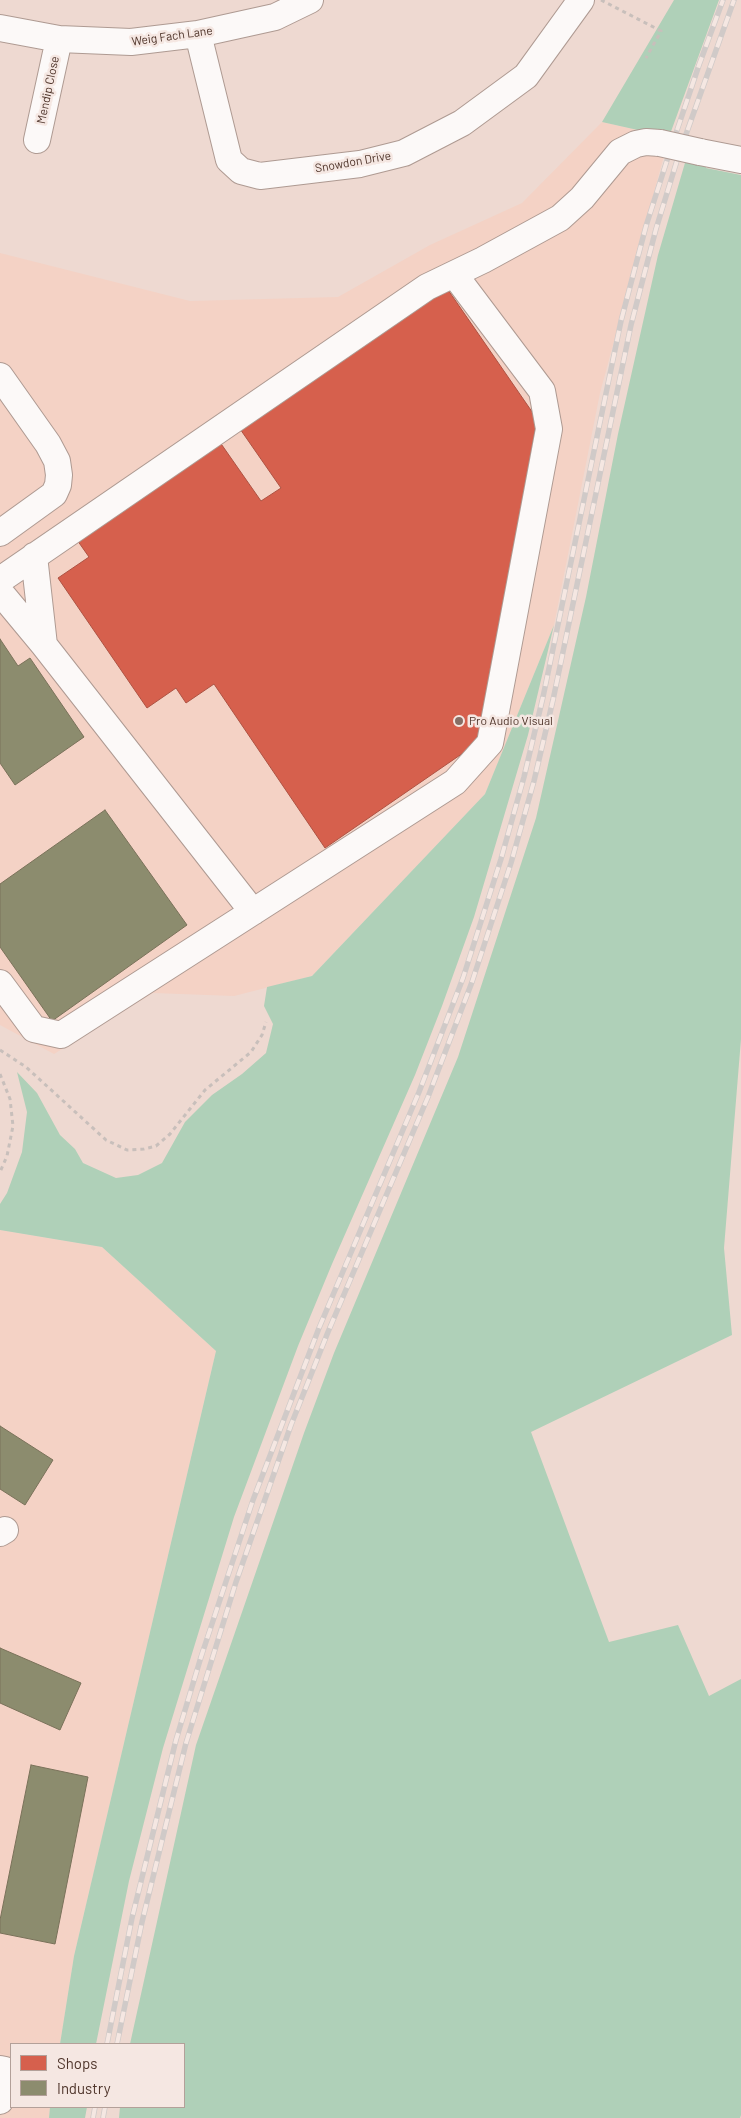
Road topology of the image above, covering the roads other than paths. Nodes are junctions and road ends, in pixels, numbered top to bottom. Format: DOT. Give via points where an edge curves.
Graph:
graph roads {
  1 [pos="310,0"];
  2 [pos="581,0"];
  3 [pos="271,8"];
  4 [pos="0,28"];
  5 [pos="198,34"];
  6 [pos="59,40"];
  7 [pos="37,140"];
  8 [pos="741,160"];
  9 [pos="454,274"];
  10 [pos="0,376"];
  11 [pos="0,533"];
  12 [pos="34,556"];
  13 [pos="0,580"];
  14 [pos="0,592"];
  15 [pos="44,645"];
  16 [pos="253,912"];
  17 [pos="0,983"];
  18 [pos="0,2069"];
  19 [pos="0,2101"];
  1 -- 3 [label="street, Weig Fach Lane"];
  2 -- 5 [label="street, Snowdon Drive" via="526,76 462,123 404,153 360,164 260,176 241,170 229,160"];
  3 -- 5 [label="street, Weig Fach Lane"];
  4 -- 6 [label="street, Weig Fach Lane"];
  5 -- 6 [label="street, Weig Fach Lane" via="131,42"];
  6 -- 7 [label="street, Mendip Close"];
  8 -- 9 [label="street, bridge" via="646,142 620,152 582,198 560,218"];
  9 -- 12 [label="street" via="427,287"];
  9 -- 16 [label="street" via="542,391 549,429 490,743 455,782"];
  10 -- 11 [label="street" via="48,444 57,461 59,475 54,494"];
  12 -- 13 [label="street"];
  12 -- 15 [label="street"];
  14 -- 15 [label="street"];
  15 -- 16 [label="street"];
  16 -- 17 [label="street" via="61,1035 34,1030"];
  18 -- 19 [label="street" via="5,2070"];
}
